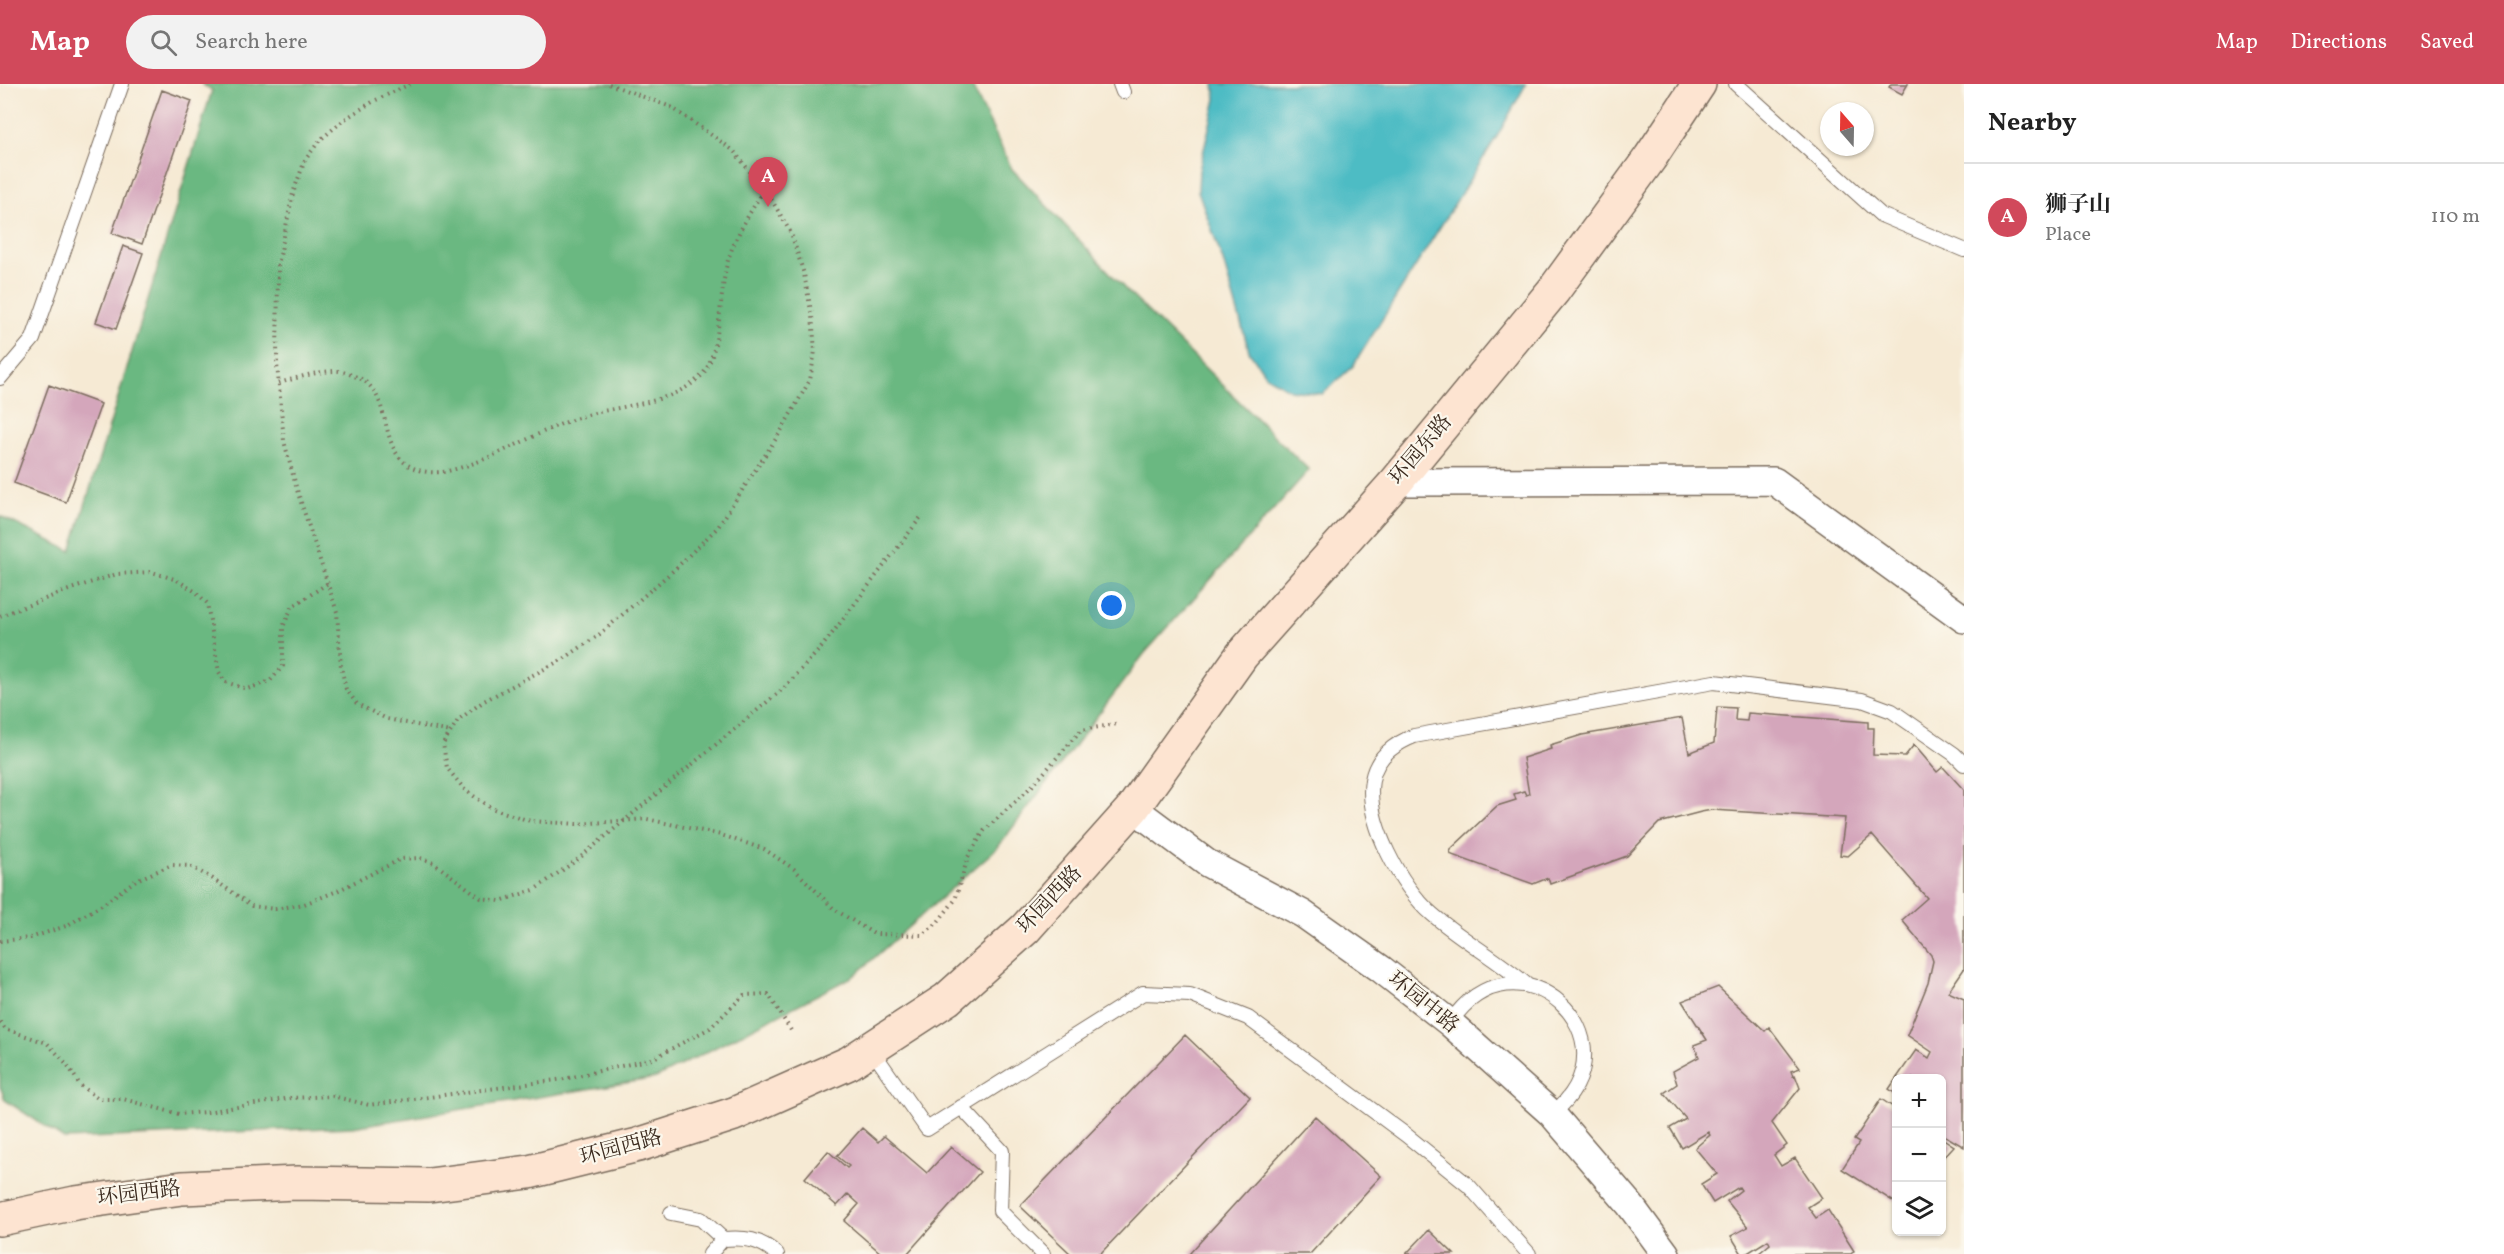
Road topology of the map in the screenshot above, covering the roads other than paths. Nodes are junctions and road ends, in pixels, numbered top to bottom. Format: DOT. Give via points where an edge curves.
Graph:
graph roads {
  1 [pos="122,84"];
  2 [pos="1699,84"];
  3 [pos="1736,84"];
  4 [pos="1964,250"];
  5 [pos="0,378"];
  6 [pos="1396,482"];
  7 [pos="1964,619"];
  8 [pos="1964,764"];
  9 [pos="1133,808"];
  10 [pos="1527,985"];
  11 [pos="1450,1023"];
  12 [pos="871,1049"];
  13 [pos="961,1107"];
  14 [pos="1552,1114"];
  15 [pos="671,1213"];
  16 [pos="0,1219"];
  17 [pos="723,1239"];
  18 [pos="710,1254"];
  19 [pos="777,1254"];
  20 [pos="1043,1254"];
  21 [pos="1529,1254"];
  22 [pos="1666,1254"];
  1 -- 5 [label="lane" via="33,339"];
  2 -- 6 [label="street, 环园东路" via="1554,290"];
  3 -- 4 [label="lane" via="1881,215"];
  6 -- 7 [label="street" via="1774,481"];
  6 -- 9 [label="street, 环园东路" via="1242,655"];
  8 -- 10 [label="lane" via="1892,711 1862,700 1714,682 1402,741 1382,757 1372,780 1379,830 1398,874 1431,914 1501,962"];
  9 -- 11 [label="street, 环园中路" via="1207,863 1303,914"];
  9 -- 12 [label="street, 环园西路" via="1025,929 947,999"];
  10 -- 11 [label="lane" via="1491,987 1460,1008"];
  10 -- 14 [label="lane" via="1561,1001 1575,1020 1584,1043 1582,1075 1565,1104"];
  11 -- 14 [label="street, 环园中路"];
  12 -- 13 [label="lane" via="927,1129"];
  12 -- 16 [label="street, 环园西路" via="849,1063 734,1114 638,1145 529,1172 429,1185 297,1183 182,1188 75,1203"];
  13 -- 20 [label="lane" via="1002,1151 1000,1211"];
  13 -- 21 [label="lane" via="1143,993 1190,995 1248,1018 1406,1135 1468,1186"];
  14 -- 22 [label="street, 环园中路" via="1630,1205"];
  15 -- 17 [label="lane" via="701,1219"];
  17 -- 18 [label="lane"];
  17 -- 19 [label="lane" via="756,1240"];
}
